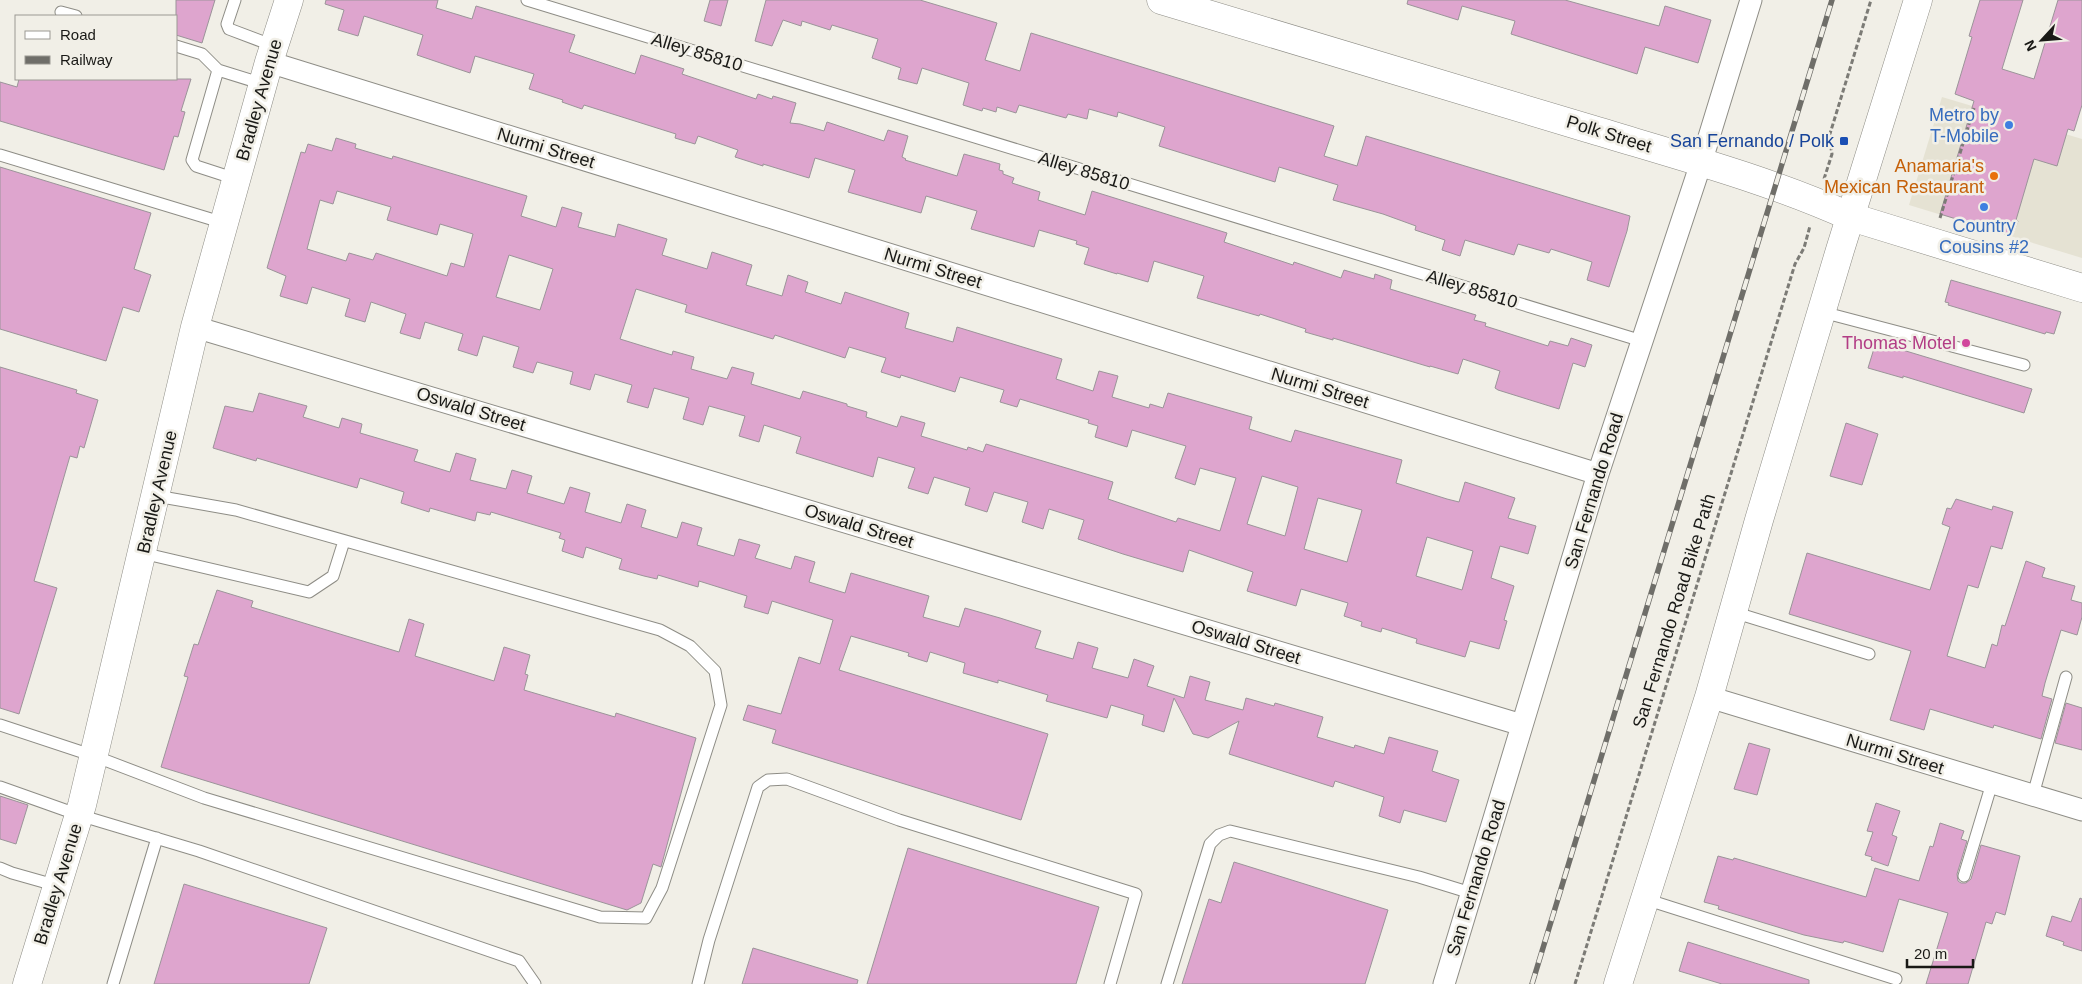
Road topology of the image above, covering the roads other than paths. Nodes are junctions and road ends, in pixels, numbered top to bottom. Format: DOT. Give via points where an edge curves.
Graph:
graph roads {
  1 [pos="235,0"];
  2 [pos="288,0"];
  3 [pos="527,0"];
  4 [pos="1160,0"];
  5 [pos="1751,0"];
  6 [pos="1918,0"];
  7 [pos="61,12"];
  8 [pos="72,15"];
  9 [pos="178,47"];
  10 [pos="268,64"];
  11 [pos="218,70"];
  12 [pos="0,155"];
  13 [pos="1700,163"];
  14 [pos="236,179"];
  15 [pos="1851,217"];
  16 [pos="224,222"];
  17 [pos="2082,288"];
  18 [pos="1822,312"];
  19 [pos="195,326"];
  20 [pos="1642,341"];
  21 [pos="2024,365"];
  22 [pos="1598,474"];
  23 [pos="156,496"];
  24 [pos="344,541"];
  25 [pos="142,553"];
  26 [pos="1733,612"];
  27 [pos="1869,654"];
  28 [pos="2066,677"];
  29 [pos="1709,697"];
  30 [pos="0,724"];
  31 [pos="1522,725"];
  32 [pos="94,756"];
  33 [pos="1992,783"];
  34 [pos="0,787"];
  35 [pos="2033,795"];
  36 [pos="2082,810"];
  37 [pos="79,816"];
  38 [pos="157,838"];
  39 [pos="0,868"];
  40 [pos="1964,876"];
  41 [pos="58,886"];
  42 [pos="1471,894"];
  43 [pos="1645,899"];
  44 [pos="1896,979"];
  45 [pos="27,984"];
  46 [pos="112,984"];
  47 [pos="536,984"];
  48 [pos="698,984"];
  49 [pos="1110,984"];
  50 [pos="1167,984"];
  51 [pos="1444,984"];
  52 [pos="1618,984"];
  1 -- 10 [label="lane" via="227,24"];
  2 -- 10 [label="main road, Bradley Avenue"];
  3 -- 20 [label="lane, Alley 85810"];
  4 -- 13 [label="main road, Polk Street"];
  5 -- 13 [label="street, San Fernando Road"];
  6 -- 15 [label="main road"];
  7 -- 8 [label="lane"];
  9 -- 11 [label="lane" via="202,54"];
  10 -- 11 [label="lane"];
  10 -- 14 [label="main road, Bradley Avenue"];
  10 -- 22 [label="street, Nurmi Street"];
  11 -- 14 [label="lane" via="192,160 196,166"];
  12 -- 16 [label="lane"];
  13 -- 15 [label="main road, Polk Street" via="1817,202"];
  13 -- 20 [label="street, San Fernando Road"];
  14 -- 16 [label="main road, Bradley Avenue"];
  15 -- 17 [label="main road, Polk Street"];
  15 -- 18 [label="main road"];
  16 -- 19 [label="main road, Bradley Avenue"];
  18 -- 21 [label="lane"];
  18 -- 26 [label="main road"];
  19 -- 23 [label="main road, Bradley Avenue"];
  19 -- 31 [label="street, Oswald Street"];
  20 -- 22 [label="street, San Fernando Road"];
  22 -- 31 [label="street, San Fernando Road"];
  23 -- 24 [label="lane" via="236,510"];
  23 -- 25 [label="main road, Bradley Avenue"];
  24 -- 25 [label="lane" via="333,576 309,592"];
  24 -- 32 [label="lane" via="660,630 690,646 714,671 721,705 662,888 646,918 600,917 204,798"];
  25 -- 32 [label="main road, Bradley Avenue"];
  26 -- 27 [label="lane"];
  26 -- 29 [label="main road"];
  28 -- 35 [label="lane"];
  29 -- 33 [label="street, Nurmi Street"];
  29 -- 43 [label="main road"];
  30 -- 32 [label="lane"];
  31 -- 42 [label="street, San Fernando Road"];
  32 -- 37 [label="main road, Bradley Avenue"];
  33 -- 35 [label="street, Nurmi Street"];
  33 -- 40 [label="lane"];
  34 -- 37 [label="lane"];
  35 -- 36 [label="street, Nurmi Street"];
  37 -- 38 [label="lane"];
  37 -- 41 [label="main road, Bradley Avenue"];
  38 -- 46 [label="lane"];
  38 -- 47 [label="lane" via="518,962"];
  39 -- 41 [label="lane"];
  41 -- 45 [label="main road, Bradley Avenue"];
  42 -- 50 [label="lane" via="1419,877 1230,831 1219,834 1210,844"];
  42 -- 51 [label="street, San Fernando Road"];
  43 -- 44 [label="lane"];
  43 -- 52 [label="main road"];
  48 -- 49 [label="lane" via="758,787 768,780 787,778 899,820 1136,894"];
}
